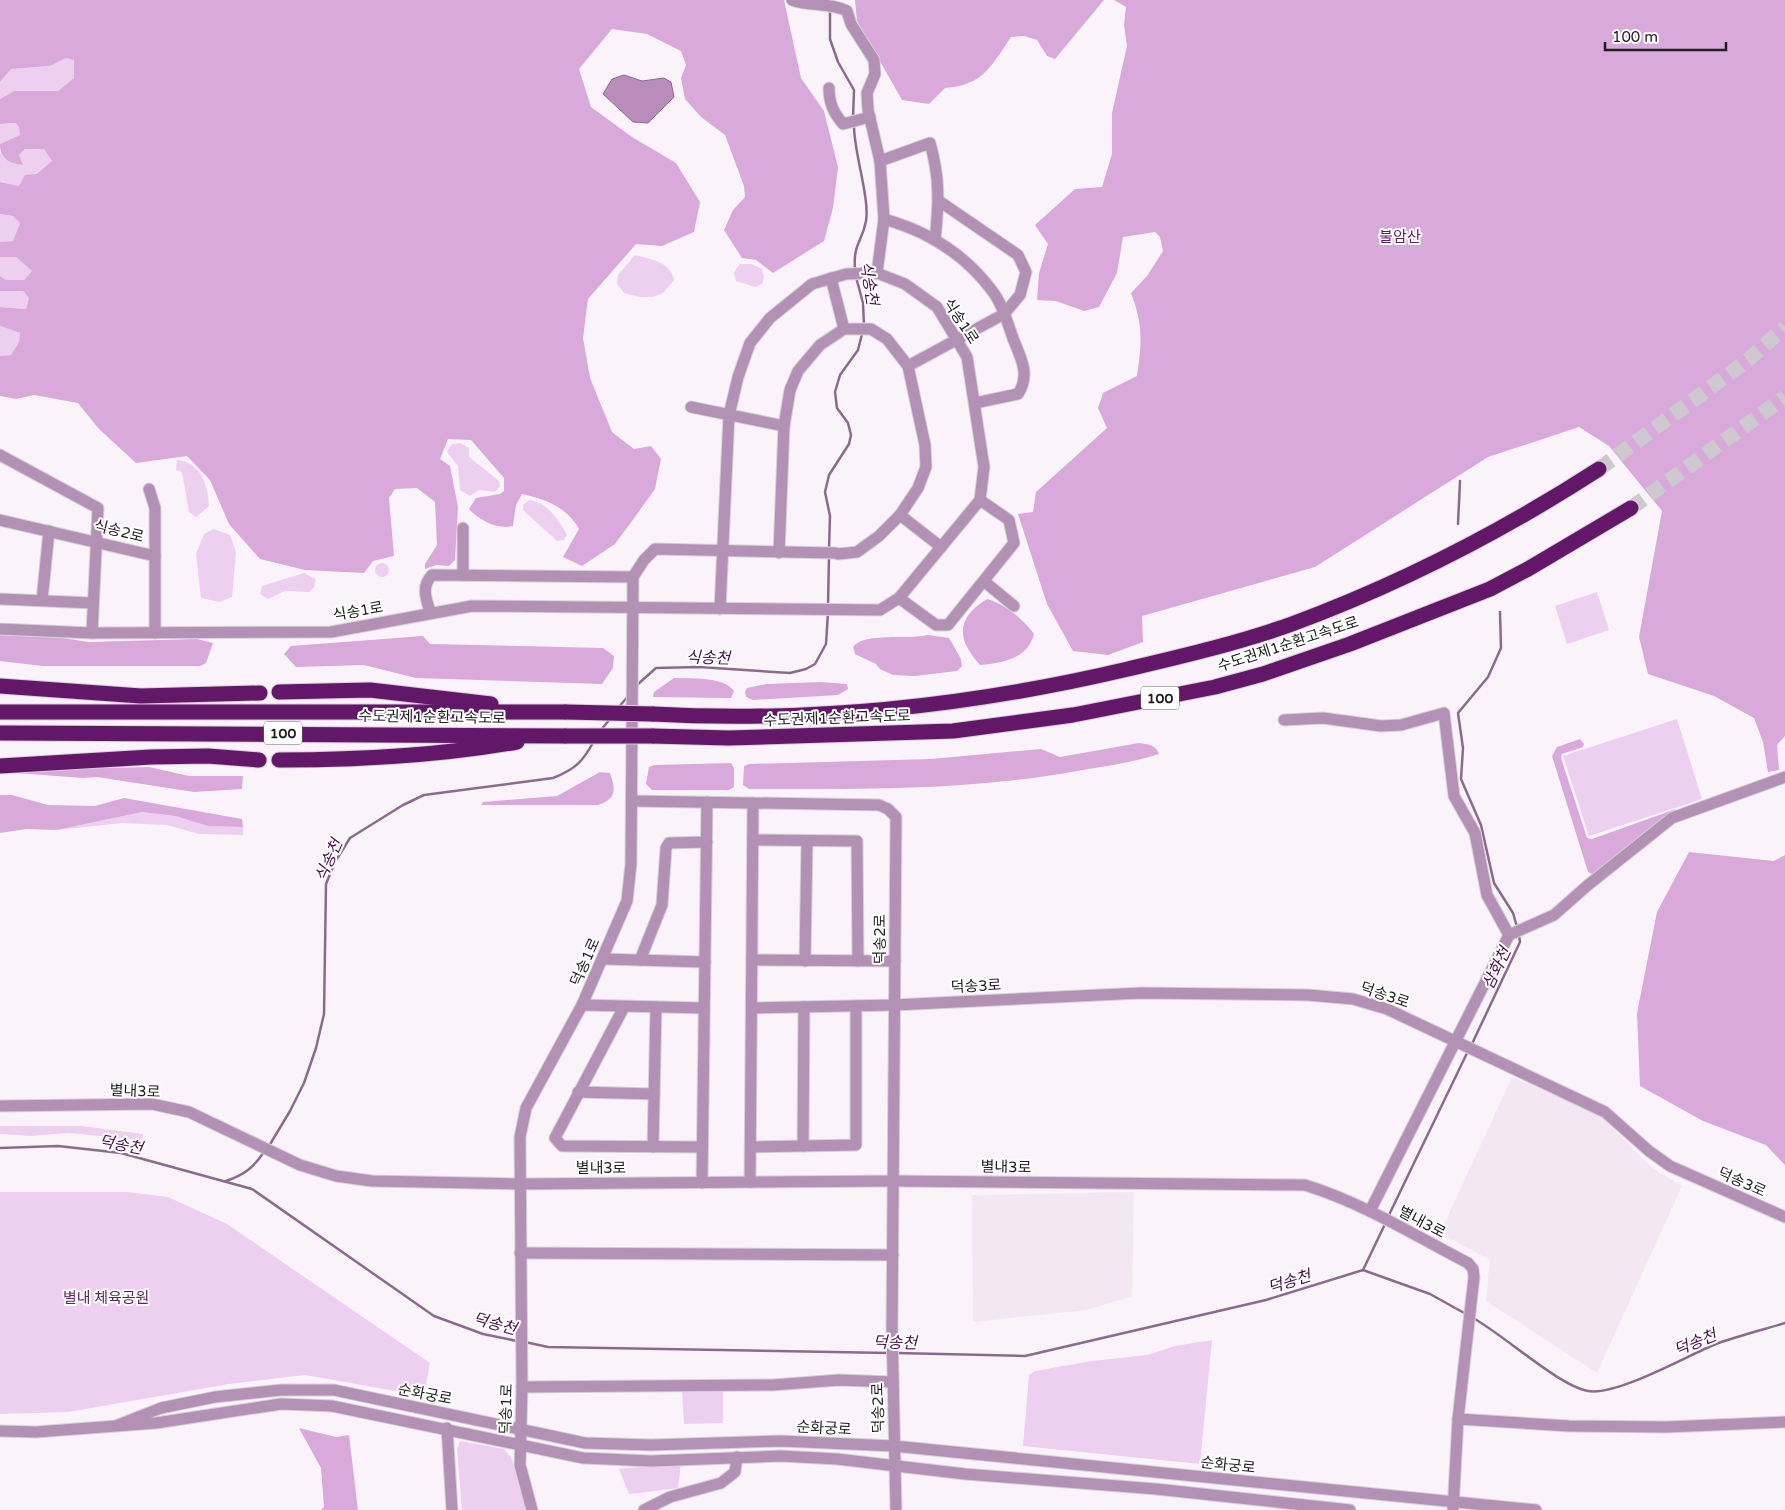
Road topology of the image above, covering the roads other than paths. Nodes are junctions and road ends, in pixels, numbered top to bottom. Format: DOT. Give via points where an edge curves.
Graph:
graph roads {
  1 [pos="792,0"];
  2 [pos="844,6"];
  3 [pos="829,88"];
  4 [pos="867,118"];
  5 [pos="880,161"];
  6 [pos="939,201"];
  7 [pos="884,219"];
  8 [pos="935,240"];
  9 [pos="871,272"];
  10 [pos="831,278"];
  11 [pos="1004,314"];
  12 [pos="850,329"];
  13 [pos="956,338"];
  14 [pos="908,366"];
  15 [pos="975,403"];
  16 [pos="691,407"];
  17 [pos="729,415"];
  18 [pos="784,426"];
  19 [pos="0,455"];
  20 [pos="1600,469"];
  21 [pos="150,489"];
  22 [pos="980,500"];
  23 [pos="1631,508"];
  24 [pos="900,515"];
  25 [pos="0,520"];
  26 [pos="463,528"];
  27 [pos="49,531"];
  28 [pos="96,541"];
  29 [pos="941,547"];
  30 [pos="722,551"];
  31 [pos="779,553"];
  32 [pos="155,556"];
  33 [pos="463,574"];
  34 [pos="633,577"];
  35 [pos="984,582"];
  36 [pos="900,598"];
  37 [pos="0,599"];
  38 [pos="42,600"];
  39 [pos="93,603"];
  40 [pos="1014,606"];
  41 [pos="633,608"];
  42 [pos="720,609"];
  43 [pos="430,612"];
  44 [pos="0,629"];
  45 [pos="92,633"];
  46 [pos="155,633"];
  47 [pos="0,686"];
  48 [pos="279,692"];
  49 [pos="260,693"];
  50 [pos="0,712"];
  51 [pos="562,712"];
  52 [pos="1284,720"];
  53 [pos="0,732"];
  54 [pos="561,736"];
  55 [pos="259,760"];
  56 [pos="279,760"];
  57 [pos="0,766"];
  58 [pos="1785,777"];
  59 [pos="632,801"];
  60 [pos="707,802"];
  61 [pos="753,803"];
  62 [pos="753,840"];
  63 [pos="807,841"];
  64 [pos="707,842"];
  65 [pos="1512,934"];
  66 [pos="603,959"];
  67 [pos="640,960"];
  68 [pos="752,960"];
  69 [pos="805,961"];
  70 [pos="858,961"];
  71 [pos="895,961"];
  72 [pos="705,962"];
  73 [pos="582,1004"];
  74 [pos="894,1005"];
  75 [pos="856,1006"];
  76 [pos="624,1007"];
  77 [pos="656,1007"];
  78 [pos="804,1007"];
  79 [pos="703,1008"];
  80 [pos="752,1008"];
  81 [pos="1461,1044"];
  82 [pos="578,1092"];
  83 [pos="654,1094"];
  84 [pos="0,1106"];
  85 [pos="803,1146"];
  86 [pos="653,1147"];
  87 [pos="702,1147"];
  88 [pos="751,1147"];
  89 [pos="893,1181"];
  90 [pos="702,1182"];
  91 [pos="750,1182"];
  92 [pos="520,1184"];
  93 [pos="1376,1214"];
  94 [pos="1785,1217"];
  95 [pos="520,1254"];
  96 [pos="892,1255"];
  97 [pos="892,1382"];
  98 [pos="522,1387"];
  99 [pos="1458,1419"];
  100 [pos="1785,1422"];
  101 [pos="118,1425"];
  102 [pos="447,1428"];
  103 [pos="521,1429"];
  104 [pos="0,1431"];
  105 [pos="520,1444"];
  106 [pos="894,1446"];
  107 [pos="737,1457"];
  108 [pos="894,1467"];
  109 [pos="1452,1507"];
  110 [pos="452,1510"];
  111 [pos="532,1510"];
  112 [pos="644,1510"];
  113 [pos="896,1510"];
  114 [pos="1350,1510"];
  115 [pos="1536,1510"];
  1 -- 2 [label="street" via="804,4"];
  2 -- 4 [label="street" via="851,24 874,60 875,74 867,93"];
  3 -- 4 [label="street" via="829,100 843,124"];
  4 -- 5 [label="street"];
  5 -- 6 [label="street" via="930,143 938,171"];
  5 -- 7 [label="street"];
  6 -- 8 [label="street"];
  6 -- 11 [label="street" via="1018,255 1026,272 1020,295"];
  7 -- 8 [label="street" via="912,227"];
  7 -- 9 [label="street"];
  8 -- 11 [label="street" via="975,271 994,293"];
  9 -- 10 [label="street, 식송1로"];
  9 -- 13 [label="street, 식송1로" via="905,284 937,307"];
  10 -- 12 [label="street"];
  10 -- 17 [label="street, 식송1로" via="812,284 790,300 750,343"];
  11 -- 13 [label="street"];
  11 -- 15 [label="street" via="1024,365 1025,384 1018,394"];
  12 -- 14 [label="street" via="871,329 888,339"];
  12 -- 18 [label="street" via="820,345 798,371 790,390"];
  13 -- 14 [label="street"];
  13 -- 15 [label="street, 식송1로" via="967,357"];
  14 -- 24 [label="street" via="926,467 918,488"];
  15 -- 22 [label="street, 식송1로" via="984,466"];
  16 -- 17 [label="street"];
  17 -- 18 [label="street"];
  17 -- 30 [label="street, 식송1로"];
  18 -- 31 [label="street"];
  19 -- 28 [label="street" via="98,508"];
  20 -- 51 [label="highway, 수도권제1순환고속도로 / 100, bridge" via="1508,525 1424,568 1289,625 1198,652 1052,686 905,708 816,716"];
  21 -- 32 [label="street" via="155,508"];
  22 -- 29 [label="street, 식송1로"];
  22 -- 35 [label="street" via="1009,520 1014,543"];
  23 -- 54 [label="highway, 수도권제1순환고속도로 / 100, bridge" via="1490,589 1350,644 1215,687 1054,718 953,731 729,738"];
  24 -- 29 [label="street"];
  24 -- 31 [label="street" via="857,552"];
  25 -- 27 [label="street, 식송2로"];
  26 -- 33 [label="street"];
  27 -- 28 [label="street, 식송2로"];
  27 -- 38 [label="street"];
  28 -- 32 [label="street, 식송2로"];
  28 -- 39 [label="street"];
  29 -- 36 [label="street, 식송1로"];
  30 -- 31 [label="street"];
  30 -- 34 [label="street" via="655,549"];
  30 -- 42 [label="street, 식송1로"];
  32 -- 46 [label="street, 식송2로"];
  33 -- 34 [label="street"];
  33 -- 43 [label="street" via="432,575 424,590"];
  34 -- 41 [label="street, 덕송1로"];
  35 -- 36 [label="street" via="948,625 936,625"];
  35 -- 40 [label="street"];
  36 -- 42 [label="street, 식송1로" via="880,610"];
  37 -- 38 [label="street"];
  38 -- 39 [label="street"];
  39 -- 45 [label="street"];
  41 -- 42 [label="street, 식송1로"];
  41 -- 43 [label="street, 식송1로" via="472,606"];
  41 -- 59 [label="street, 덕송1로"];
  43 -- 46 [label="street, 식송1로" via="331,632"];
  44 -- 45 [label="street, 식송1로"];
  45 -- 46 [label="street, 식송1로"];
  47 -- 49 [label="highway" via="141,696"];
  48 -- 51 [label="highway" via="370,690"];
  50 -- 51 [label="highway, 수도권제1순환고속도로 / 100"];
  52 -- 65 [label="street" via="1323,718 1381,726 1401,725 1444,713 1454,796 1475,833 1487,895"];
  53 -- 54 [label="highway, 수도권제1순환고속도로 / 100"];
  54 -- 56 [label="highway" via="459,752"];
  55 -- 57 [label="highway" via="208,756 151,757"];
  58 -- 65 [label="street" via="1672,818 1554,915"];
  59 -- 60 [label="street, 덕송2로"];
  59 -- 66 [label="street, 덕송1로" via="627,901"];
  60 -- 61 [label="street, 덕송2로"];
  60 -- 64 [label="street"];
  61 -- 62 [label="street"];
  61 -- 71 [label="street, 덕송2로" via="879,805 896,817"];
  62 -- 63 [label="street"];
  62 -- 68 [label="street"];
  63 -- 69 [label="street"];
  63 -- 70 [label="street" via="857,841"];
  64 -- 67 [label="street" via="669,843 666,848 662,905"];
  64 -- 72 [label="street"];
  65 -- 81 [label="street"];
  66 -- 67 [label="street"];
  66 -- 73 [label="street, 덕송1로"];
  67 -- 72 [label="street"];
  68 -- 69 [label="street"];
  68 -- 80 [label="street"];
  69 -- 70 [label="street"];
  70 -- 71 [label="street"];
  71 -- 74 [label="street, 덕송2로"];
  72 -- 79 [label="street"];
  73 -- 76 [label="street"];
  73 -- 92 [label="street, 덕송1로" via="526,1108 520,1137"];
  74 -- 75 [label="street, 덕송3로"];
  74 -- 81 [label="street, 덕송3로" via="1141,993 1308,995 1353,999 1387,1009"];
  74 -- 89 [label="street, 덕송2로"];
  75 -- 78 [label="street, 덕송3로"];
  75 -- 85 [label="street" via="856,1145"];
  76 -- 77 [label="street"];
  76 -- 82 [label="street"];
  77 -- 79 [label="street"];
  77 -- 83 [label="street"];
  78 -- 80 [label="street, 덕송3로"];
  78 -- 85 [label="street"];
  79 -- 87 [label="street"];
  80 -- 88 [label="street"];
  81 -- 93 [label="street"];
  81 -- 94 [label="street, 덕송3로" via="1605,1112 1670,1166"];
  82 -- 83 [label="street"];
  82 -- 86 [label="street" via="555,1138 562,1146"];
  83 -- 86 [label="street"];
  84 -- 92 [label="street, 별내3로" via="152,1104 189,1112 300,1165 336,1176 372,1181"];
  85 -- 88 [label="street"];
  86 -- 87 [label="street"];
  87 -- 90 [label="street"];
  88 -- 91 [label="street"];
  89 -- 91 [label="street, 별내3로"];
  89 -- 93 [label="street, 별내3로" via="1305,1185 1335,1194"];
  89 -- 96 [label="street, 덕송2로"];
  90 -- 91 [label="street, 별내3로"];
  90 -- 92 [label="street, 별내3로"];
  92 -- 95 [label="street, 덕송1로"];
  93 -- 99 [label="street, 별내3로" via="1468,1263 1473,1269 1473,1296"];
  95 -- 96 [label="street"];
  95 -- 98 [label="street, 덕송1로"];
  96 -- 97 [label="street, 덕송2로"];
  97 -- 98 [label="street" via="839,1380 772,1384"];
  97 -- 106 [label="street, 덕송2로"];
  98 -- 103 [label="street, 덕송1로"];
  99 -- 100 [label="street" via="1666,1428"];
  99 -- 109 [label="street, 별내3로"];
  101 -- 102 [label="street, 순화궁로" via="156,1423 281,1404 332,1406"];
  101 -- 103 [label="street, 순화궁로" via="161,1408 215,1397 281,1390 334,1390"];
  101 -- 104 [label="street, 순화궁로" via="36,1432"];
  102 -- 105 [label="street, 순화궁로"];
  102 -- 110 [label="street, 순화궁로"];
  103 -- 105 [label="street, 덕송1로"];
  103 -- 106 [label="street, 순화궁로" via="585,1443 651,1445 781,1441"];
  105 -- 107 [label="street, 순화궁로" via="583,1458"];
  105 -- 111 [label="street, 덕송1로" via="520,1465"];
  106 -- 108 [label="street, 덕송2로"];
  106 -- 109 [label="street, 순화궁로"];
  107 -- 108 [label="street, 순화궁로" via="790,1456"];
  107 -- 112 [label="street" via="735,1472 721,1483 670,1497"];
  108 -- 113 [label="street, 덕송2로"];
  108 -- 114 [label="street, 순화궁로" via="1156,1489"];
  109 -- 115 [label="street, 순화궁로"];
}
